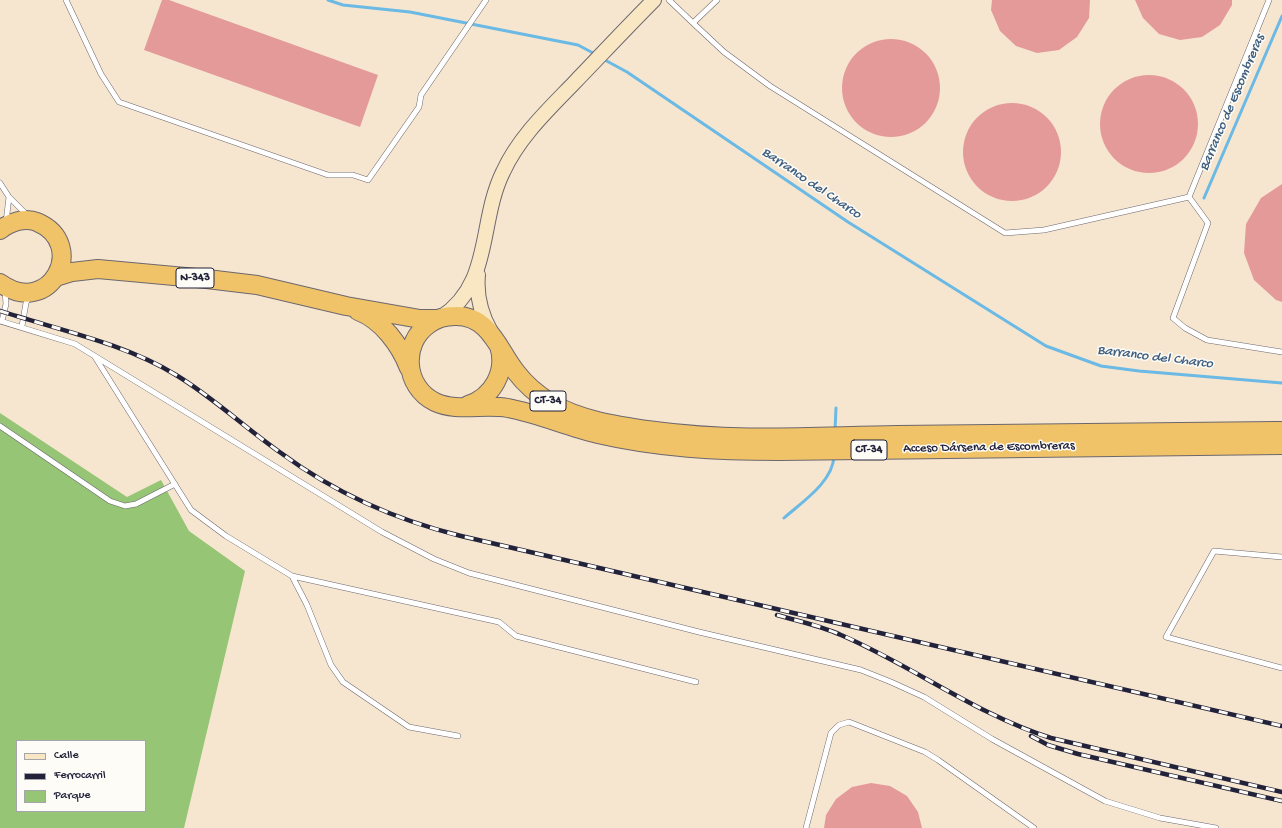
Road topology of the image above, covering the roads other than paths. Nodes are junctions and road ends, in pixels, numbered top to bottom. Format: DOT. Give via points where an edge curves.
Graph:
graph roads {
  1 [pos="66,0"];
  2 [pos="486,0"];
  3 [pos="654,0"];
  4 [pos="669,0"];
  5 [pos="716,0"];
  6 [pos="1269,0"];
  7 [pos="693,24"];
  8 [pos="0,183"];
  9 [pos="9,197"];
  10 [pos="1189,197"];
  11 [pos="32,220"];
  12 [pos="3,227"];
  13 [pos="61,247"];
  14 [pos="481,253"];
  15 [pos="98,269"];
  16 [pos="56,277"];
  17 [pos="2,284"];
  18 [pos="30,293"];
  19 [pos="346,306"];
  20 [pos="438,319"];
  21 [pos="1,321"];
  22 [pos="22,326"];
  23 [pos="495,340"];
  24 [pos="1282,352"];
  25 [pos="94,355"];
  26 [pos="413,378"];
  27 [pos="461,407"];
  28 [pos="0,426"];
  29 [pos="1282,431"];
  30 [pos="1282,445"];
  31 [pos="175,484"];
  32 [pos="1282,557"];
  33 [pos="292,576"];
  34 [pos="1282,668"];
  35 [pos="696,682"];
  36 [pos="458,736"];
  37 [pos="806,828"];
  38 [pos="1034,828"];
  39 [pos="1216,828"];
  1 -- 2 [label="lane" via="101,74 119,102 328,175 353,175 368,180 419,107 422,95"];
  3 -- 14 [label="main road" via="522,139 502,173 489,212"];
  4 -- 7 [label="lane"];
  5 -- 7 [label="lane"];
  6 -- 10 [label="lane"];
  7 -- 10 [label="lane" via="724,52 770,86 1005,233 1044,230"];
  8 -- 9 [label="lane"];
  9 -- 11 [label="lane"];
  9 -- 12 [label="lane"];
  10 -- 24 [label="lane" via="1208,223 1173,318 1207,340"];
  11 -- 12 [label="highway" via="19,220"];
  11 -- 13 [label="highway, N-343" via="43,224 55,234"];
  13 -- 15 [label="highway, N-343" via="74,258"];
  13 -- 16 [label="highway" via="62,260"];
  14 -- 20 [label="main road" via="474,278 466,294 454,308"];
  14 -- 23 [label="main road" via="479,301 486,324"];
  15 -- 16 [label="highway, N-343"];
  15 -- 19 [label="highway, N-343" via="256,285"];
  16 -- 18 [label="highway, N-343" via="48,286"];
  17 -- 18 [label="highway" via="20,293"];
  17 -- 21 [label="lane" via="6,304"];
  18 -- 22 [label="lane"];
  19 -- 20 [label="highway, N-343" via="420,319"];
  19 -- 26 [label="highway, N-343" via="373,319 391,336"];
  20 -- 23 [label="highway, Acceso Dársena de Escombreras / CT-34" via="467,317 480,323"];
  20 -- 26 [label="highway, Acceso Dársena de Escombreras / CT-34" via="421,331 413,344 410,358"];
  21 -- 22 [label="lane"];
  22 -- 25 [label="lane" via="75,344"];
  23 -- 27 [label="highway, Acceso Dársena de Escombreras / CT-34" via="501,362 496,382 482,399"];
  23 -- 29 [label="highway, Acceso Dársena de Escombreras / CT-34" via="524,381 555,405 601,421 665,432 779,437"];
  25 -- 31 [label="lane"];
  25 -- 39 [label="lane" via="111,368 382,532 434,559 470,573 699,632 861,670 924,697 992,739 1105,801 1160,818"];
  26 -- 27 [label="highway, Acceso Dársena de Escombreras / CT-34" via="423,394 433,401 446,406"];
  27 -- 30 [label="highway, Acceso Dársena de Escombreras / CT-34" via="506,408 612,437 663,446 711,450"];
  28 -- 31 [label="lane" via="110,501 125,506 136,504"];
  31 -- 33 [label="lane" via="191,510 226,536"];
  32 -- 34 [label="lane" via="1214,551 1166,637"];
  33 -- 35 [label="lane" via="499,622 516,636"];
  33 -- 36 [label="lane" via="307,605 331,665 343,682 409,727"];
  37 -- 38 [label="lane" via="831,733 839,725 849,722 925,752"];
}
